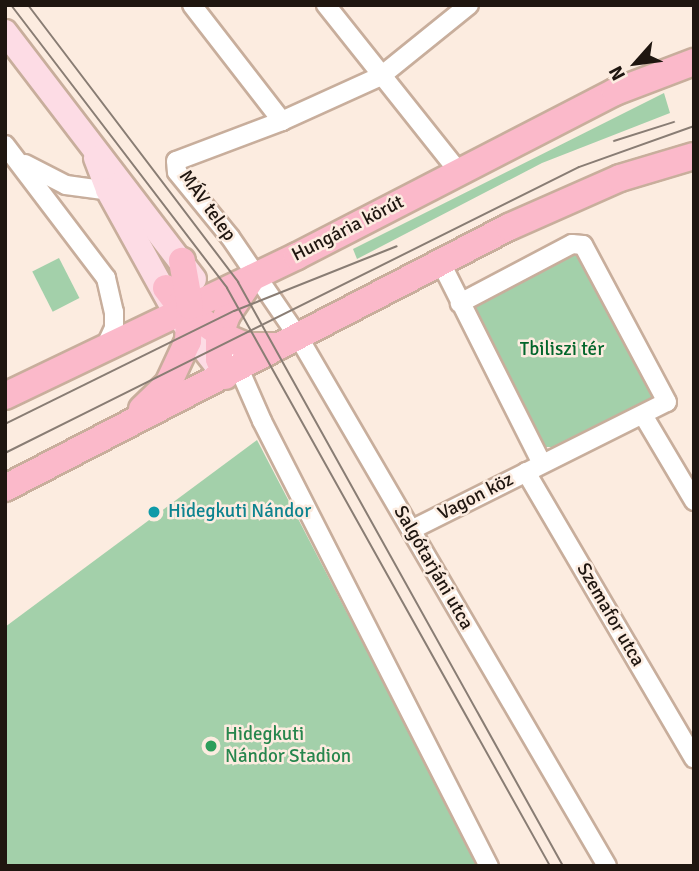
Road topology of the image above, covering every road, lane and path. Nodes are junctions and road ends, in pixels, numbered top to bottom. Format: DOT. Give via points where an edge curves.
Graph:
graph roads {
  1 [pos="192,5"];
  2 [pos="326,5"];
  3 [pos="469,5"];
  4 [pos="5,32"];
  5 [pos="693,63"];
  6 [pos="381,76"];
  7 [pos="282,121"];
  8 [pos="88,138"];
  9 [pos="10,152"];
  10 [pos="681,159"];
  11 [pos="460,172"];
  12 [pos="108,191"];
  13 [pos="134,195"];
  14 [pos="182,261"];
  15 [pos="440,261"];
  16 [pos="255,274"];
  17 [pos="166,288"];
  18 [pos="235,302"];
  19 [pos="460,303"];
  20 [pos="189,311"];
  21 [pos="222,334"];
  22 [pos="295,340"];
  23 [pos="105,347"];
  24 [pos="232,373"];
  25 [pos="5,396"];
  26 [pos="643,415"];
  27 [pos="123,427"];
  28 [pos="534,468"];
  29 [pos="5,488"];
  30 [pos="694,500"];
  31 [pos="411,530"];
  32 [pos="694,758"];
  33 [pos="489,866"];
  34 [pos="607,866"];
  1 -- 7 [label="street"];
  2 -- 6 [label="street"];
  3 -- 6 [label="street, MÁV telep"];
  4 -- 8 [label="street"];
  5 -- 11 [label="main road, Hungária körút" via="647,77"];
  6 -- 7 [label="street, MÁV telep"];
  6 -- 11 [label="street"];
  7 -- 16 [label="street, MÁV telep" via="176,161 177,172"];
  8 -- 12 [label="street"];
  8 -- 13 [label="street"];
  9 -- 12 [label="street" via="66,185"];
  9 -- 23 [label="street" via="106,278 114,328"];
  10 -- 15 [label="main road" via="559,203"];
  11 -- 16 [label="main road, Hungária körút"];
  12 -- 13 [label="street"];
  12 -- 17 [label="street"];
  13 -- 14 [label="street"];
  14 -- 20 [label="main road"];
  15 -- 19 [label="street"];
  15 -- 22 [label="main road"];
  16 -- 18 [label="main road"];
  16 -- 20 [label="main road, Hungária körút"];
  16 -- 22 [label="street, Salgótarjáni utca"];
  17 -- 20 [label="main road"];
  18 -- 21 [label="main road"];
  18 -- 22 [label="main road" via="234,320 253,341"];
  19 -- 26 [label="street" via="572,244 583,245 667,402"];
  19 -- 28 [label="street"];
  20 -- 21 [label="main road"];
  20 -- 23 [label="main road, Hungária körút"];
  20 -- 24 [label="street"];
  20 -- 27 [label="main road" via="188,341 172,377"];
  21 -- 22 [label="main road" via="246,346"];
  21 -- 24 [label="main road" via="217,348"];
  22 -- 24 [label="main road"];
  22 -- 31 [label="street, Salgótarjáni utca"];
  23 -- 25 [label="main road, Hungária körút"];
  24 -- 27 [label="main road"];
  24 -- 33 [label="street" via="262,421"];
  26 -- 28 [label="street"];
  26 -- 30 [label="street"];
  27 -- 29 [label="main road"];
  28 -- 31 [label="street, Vagon köz"];
  28 -- 32 [label="street, Szemafor utca"];
  31 -- 34 [label="street, Salgótarjáni utca"];
}
